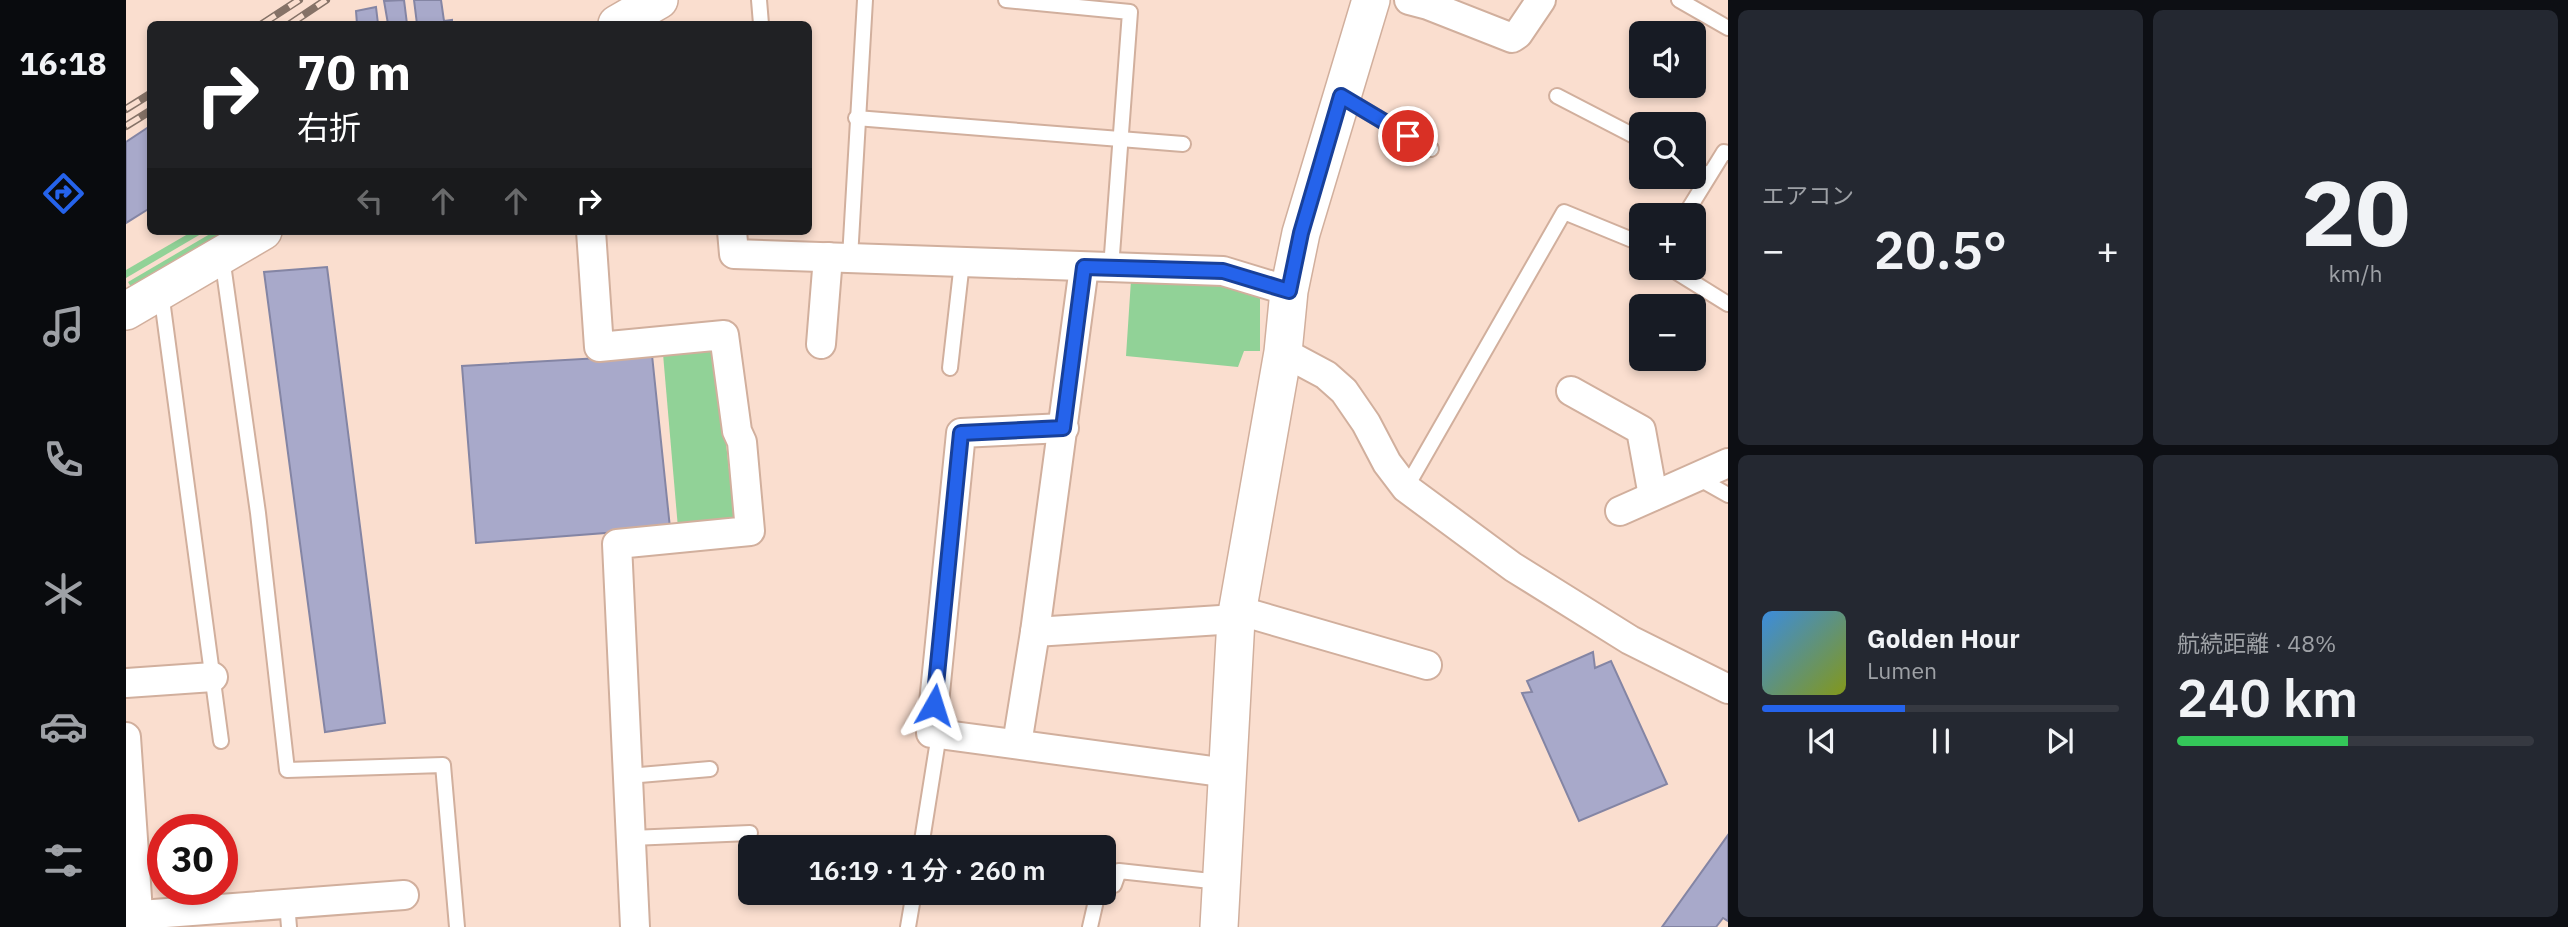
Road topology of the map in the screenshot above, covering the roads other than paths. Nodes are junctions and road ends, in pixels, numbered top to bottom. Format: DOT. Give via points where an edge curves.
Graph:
graph roads {
  1 [pos="659,0"];
  2 [pos="759,0"];
  3 [pos="865,0"];
  4 [pos="1006,0"];
  5 [pos="1371,0"];
  6 [pos="1409,0"];
  7 [pos="1541,0"];
  8 [pos="1679,0"];
  9 [pos="622,21"];
  10 [pos="761,21"];
  11 [pos="1728,28"];
  12 [pos="1341,96"];
  13 [pos="1557,96"];
  14 [pos="856,118"];
  15 [pos="1629,133"];
  16 [pos="1122,138"];
  17 [pos="1183,144"];
  18 [pos="1431,149"];
  19 [pos="1728,153"];
  20 [pos="1706,174"];
  21 [pos="1709,176"];
  22 [pos="1692,203"];
  23 [pos="256,235"];
  24 [pos="591,235"];
  25 [pos="732,235"];
  26 [pos="1629,239"];
  27 [pos="222,255"];
  28 [pos="839,258"];
  29 [pos="962,262"];
  30 [pos="1097,267"];
  31 [pos="1689,280"];
  32 [pos="161,290"];
  33 [pos="1289,291"];
  34 [pos="1728,304"];
  35 [pos="126,311"];
  36 [pos="821,344"];
  37 [pos="1283,352"];
  38 [pos="950,368"];
  39 [pos="1571,391"];
  40 [pos="1063,428"];
  41 [pos="1728,463"];
  42 [pos="1695,477"];
  43 [pos="1406,488"];
  44 [pos="1728,495"];
  45 [pos="1653,496"];
  46 [pos="1620,511"];
  47 [pos="1236,615"];
  48 [pos="1035,632"];
  49 [pos="1427,665"];
  50 [pos="213,677"];
  51 [pos="126,683"];
  52 [pos="1728,689"];
  53 [pos="939,734"];
  54 [pos="126,737"];
  55 [pos="222,741"];
  56 [pos="1017,744"];
  57 [pos="710,769"];
  58 [pos="1228,773"];
  59 [pos="628,776"];
  60 [pos="750,833"];
  61 [pos="923,835"];
  62 [pos="631,838"];
  63 [pos="1116,879"];
  64 [pos="1222,882"];
  65 [pos="404,895"];
  66 [pos="912,905"];
  67 [pos="1095,905"];
  68 [pos="288,915"];
  69 [pos="134,919"];
  70 [pos="457,927"];
  71 [pos="635,927"];
  72 [pos="908,927"];
  73 [pos="1090,927"];
  74 [pos="1219,927"];
  1 -- 9 [label="street"];
  2 -- 10 [label="lane"];
  3 -- 14 [label="lane"];
  4 -- 16 [label="lane" via="1130,12"];
  5 -- 12 [label="street"];
  6 -- 7 [label="street" via="1512,38"];
  8 -- 11 [label="lane"];
  12 -- 18 [label="lane"];
  12 -- 33 [label="street"];
  13 -- 15 [label="lane"];
  14 -- 16 [label="lane"];
  14 -- 28 [label="lane"];
  16 -- 17 [label="lane"];
  16 -- 30 [label="lane"];
  19 -- 21 [label="lane" via="1724,152"];
  20 -- 21 [label="lane"];
  21 -- 22 [label="lane"];
  23 -- 27 [label="street"];
  24 -- 59 [label="street" via="599,347 724,335 742,442 750,531 617,544"];
  25 -- 28 [label="street" via="734,254"];
  26 -- 43 [label="lane" via="1564,212"];
  27 -- 32 [label="street"];
  27 -- 70 [label="lane" via="287,770 443,765"];
  28 -- 29 [label="street"];
  28 -- 36 [label="street"];
  29 -- 30 [label="street"];
  29 -- 38 [label="lane"];
  30 -- 33 [label="street" via="1223,271"];
  30 -- 40 [label="street"];
  31 -- 34 [label="lane"];
  32 -- 35 [label="street"];
  32 -- 50 [label="lane"];
  33 -- 37 [label="street"];
  37 -- 43 [label="street" via="1326,375 1344,391"];
  37 -- 47 [label="street"];
  39 -- 45 [label="street" via="1641,429"];
  40 -- 48 [label="street"];
  40 -- 53 [label="street" via="961,433 931,733"];
  41 -- 42 [label="street"];
  42 -- 44 [label="lane"];
  42 -- 45 [label="street"];
  43 -- 52 [label="street" via="1513,567 1630,640"];
  45 -- 46 [label="street"];
  47 -- 48 [label="street"];
  47 -- 49 [label="street"];
  47 -- 58 [label="street"];
  48 -- 56 [label="street"];
  50 -- 51 [label="street"];
  50 -- 55 [label="lane"];
  53 -- 56 [label="street"];
  53 -- 61 [label="lane"];
  54 -- 69 [label="street"];
  56 -- 58 [label="street"];
  57 -- 59 [label="lane"];
  58 -- 64 [label="street"];
  59 -- 62 [label="street"];
  60 -- 62 [label="lane"];
  62 -- 71 [label="street"];
  63 -- 64 [label="lane" via="1119,871"];
  64 -- 74 [label="street"];
  65 -- 68 [label="street"];
  66 -- 72 [label="lane"];
  67 -- 73 [label="lane"];
  68 -- 69 [label="street"];
}
